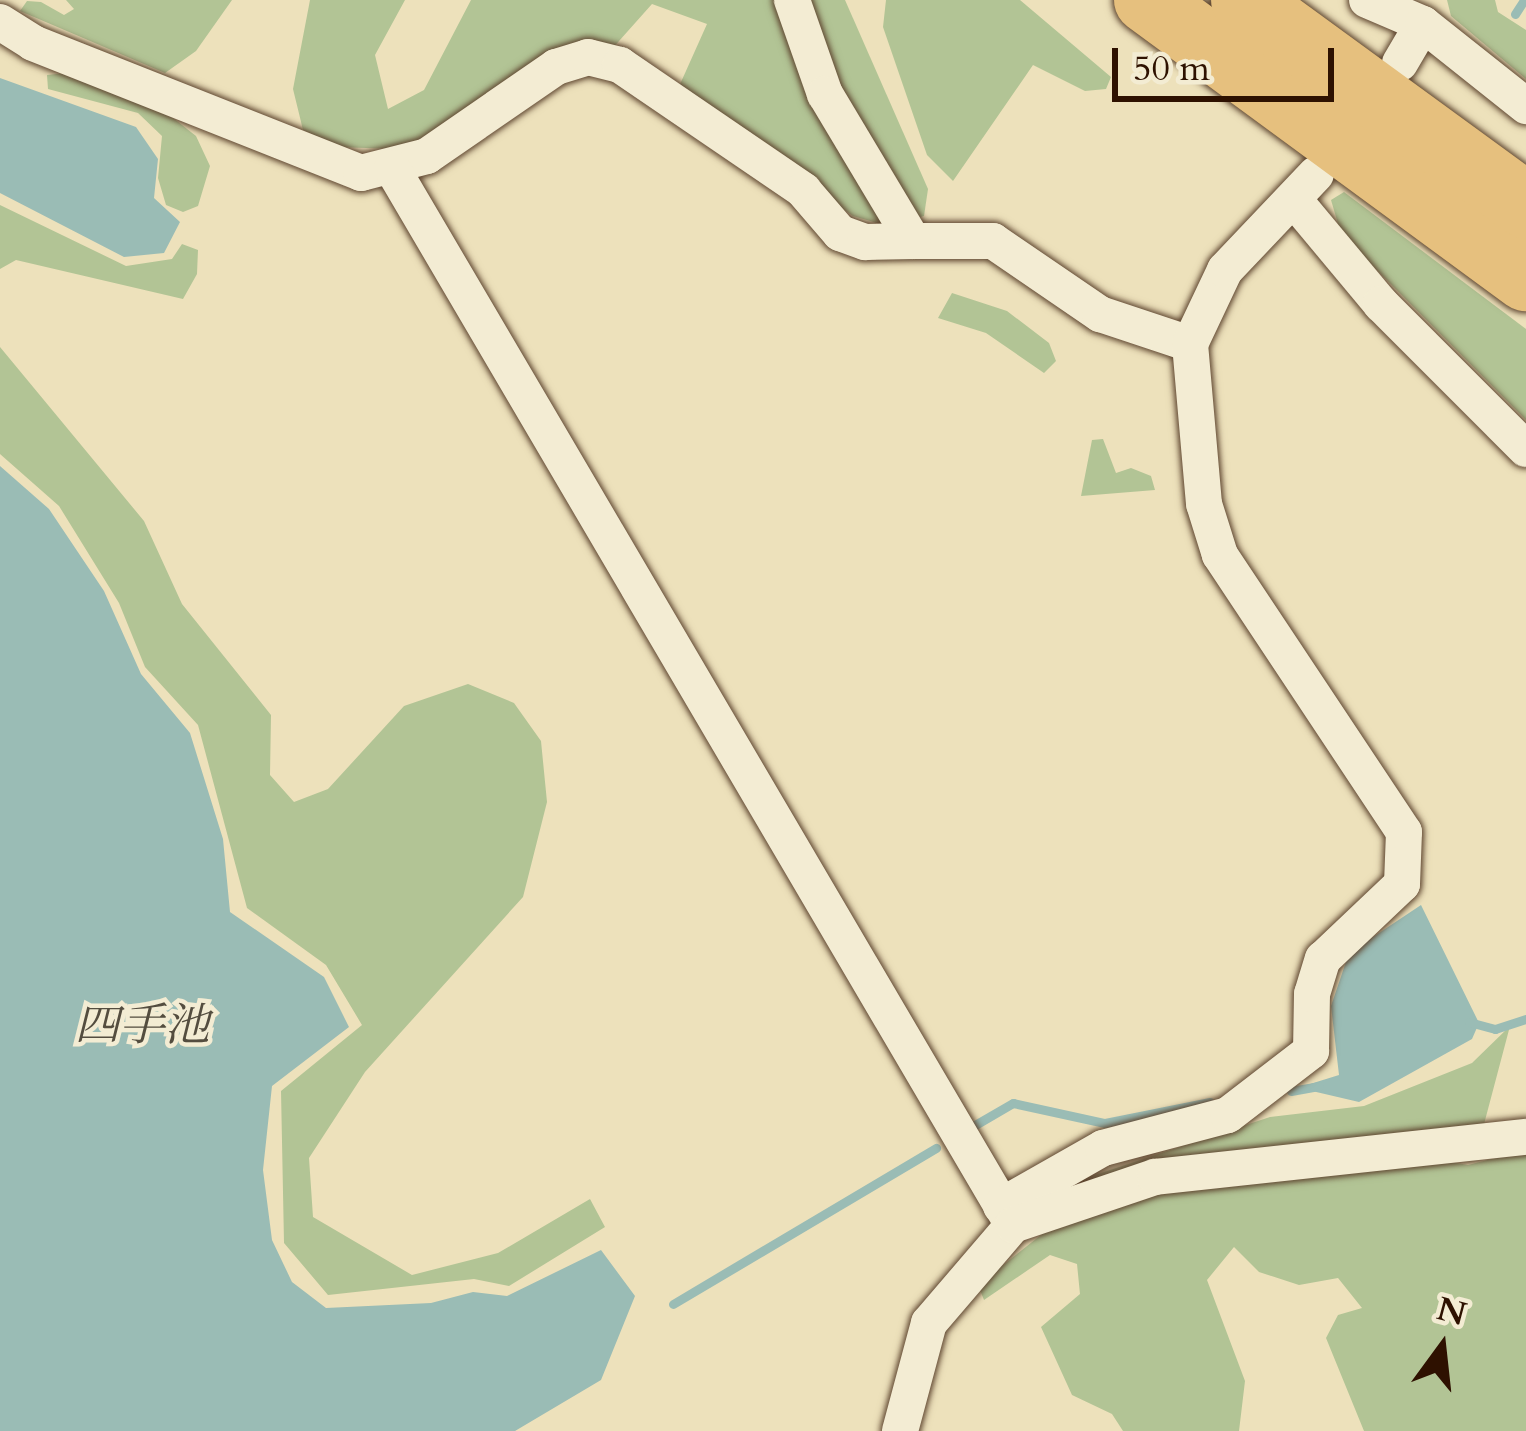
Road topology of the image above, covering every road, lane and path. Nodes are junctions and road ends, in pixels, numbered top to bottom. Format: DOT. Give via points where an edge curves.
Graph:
graph roads {
  1 [pos="792,0"];
  2 [pos="1147,0"];
  3 [pos="1244,0"];
  4 [pos="1367,0"];
  5 [pos="0,22"];
  6 [pos="1423,25"];
  7 [pos="1400,63"];
  8 [pos="1526,106"];
  9 [pos="392,168"];
  10 [pos="1526,206"];
  11 [pos="913,241"];
  12 [pos="1526,278"];
  13 [pos="1190,344"];
  14 [pos="1526,449"];
  15 [pos="1526,1137"];
  16 [pos="1007,1215"];
  17 [pos="900,1431"];
  1 -- 11 [label="street" via="825,94"];
  2 -- 12 [label="highway"];
  3 -- 10 [label="highway"];
  4 -- 6 [label="street"];
  5 -- 9 [label="street" via="328,162 361,172"];
  6 -- 7 [label="street"];
  6 -- 8 [label="street"];
  9 -- 11 [label="street" via="427,156 556,67 588,57 620,65 803,190 840,233 865,242"];
  9 -- 16 [label="street"];
  11 -- 13 [label="street" via="993,242 1100,314"];
  13 -- 14 [label="street" via="1225,270 1269,215 1306,188 1381,304"];
  13 -- 16 [label="street" via="1204,504 1220,555 1404,832 1402,884 1323,958 1312,994 1312,1051 1228,1115 1103,1148"];
  15 -- 16 [label="street" via="1154,1177"];
  16 -- 17 [label="street" via="929,1323"];
}
